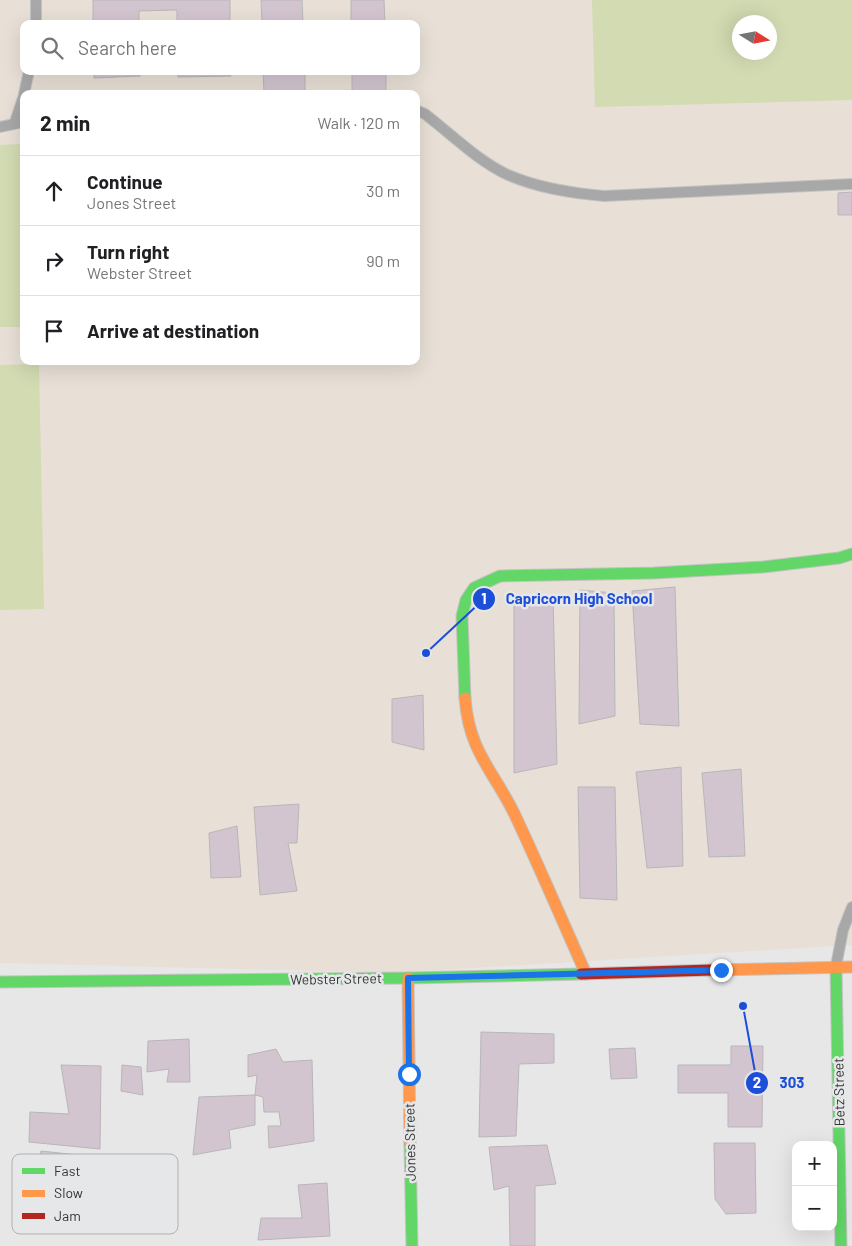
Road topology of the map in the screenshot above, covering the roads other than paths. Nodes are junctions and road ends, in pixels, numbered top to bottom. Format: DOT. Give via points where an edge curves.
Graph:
graph roads {
  1 [pos="36,0"];
  2 [pos="36,20"];
  3 [pos="28,75"];
  4 [pos="25,90"];
  5 [pos="420,112"];
  6 [pos="19,122"];
  7 [pos="0,127"];
  8 [pos="852,184"];
  9 [pos="852,554"];
  10 [pos="852,907"];
  11 [pos="852,967"];
  12 [pos="836,968"];
  13 [pos="586,974"];
  14 [pos="408,978"];
  15 [pos="0,982"];
  16 [pos="845,1243"];
  17 [pos="412,1246"];
  1 -- 2 [label="lane"];
  3 -- 4 [label="lane"];
  5 -- 8 [label="lane" via="505,173 530,184 573,193 604,196"];
  6 -- 7 [label="lane"];
  9 -- 13 [label="street" via="763,567 500,576 474,588 466,600 462,616 463,664 466,706 473,740 513,811"];
  10 -- 12 [label="lane"];
  11 -- 12 [label="street, Webster Street"];
  12 -- 13 [label="street, Webster Street"];
  12 -- 16 [label="street, Betz Street"];
  13 -- 14 [label="street, Webster Street"];
  14 -- 15 [label="street, Webster Street"];
  14 -- 17 [label="street, Jones Street"];
}
